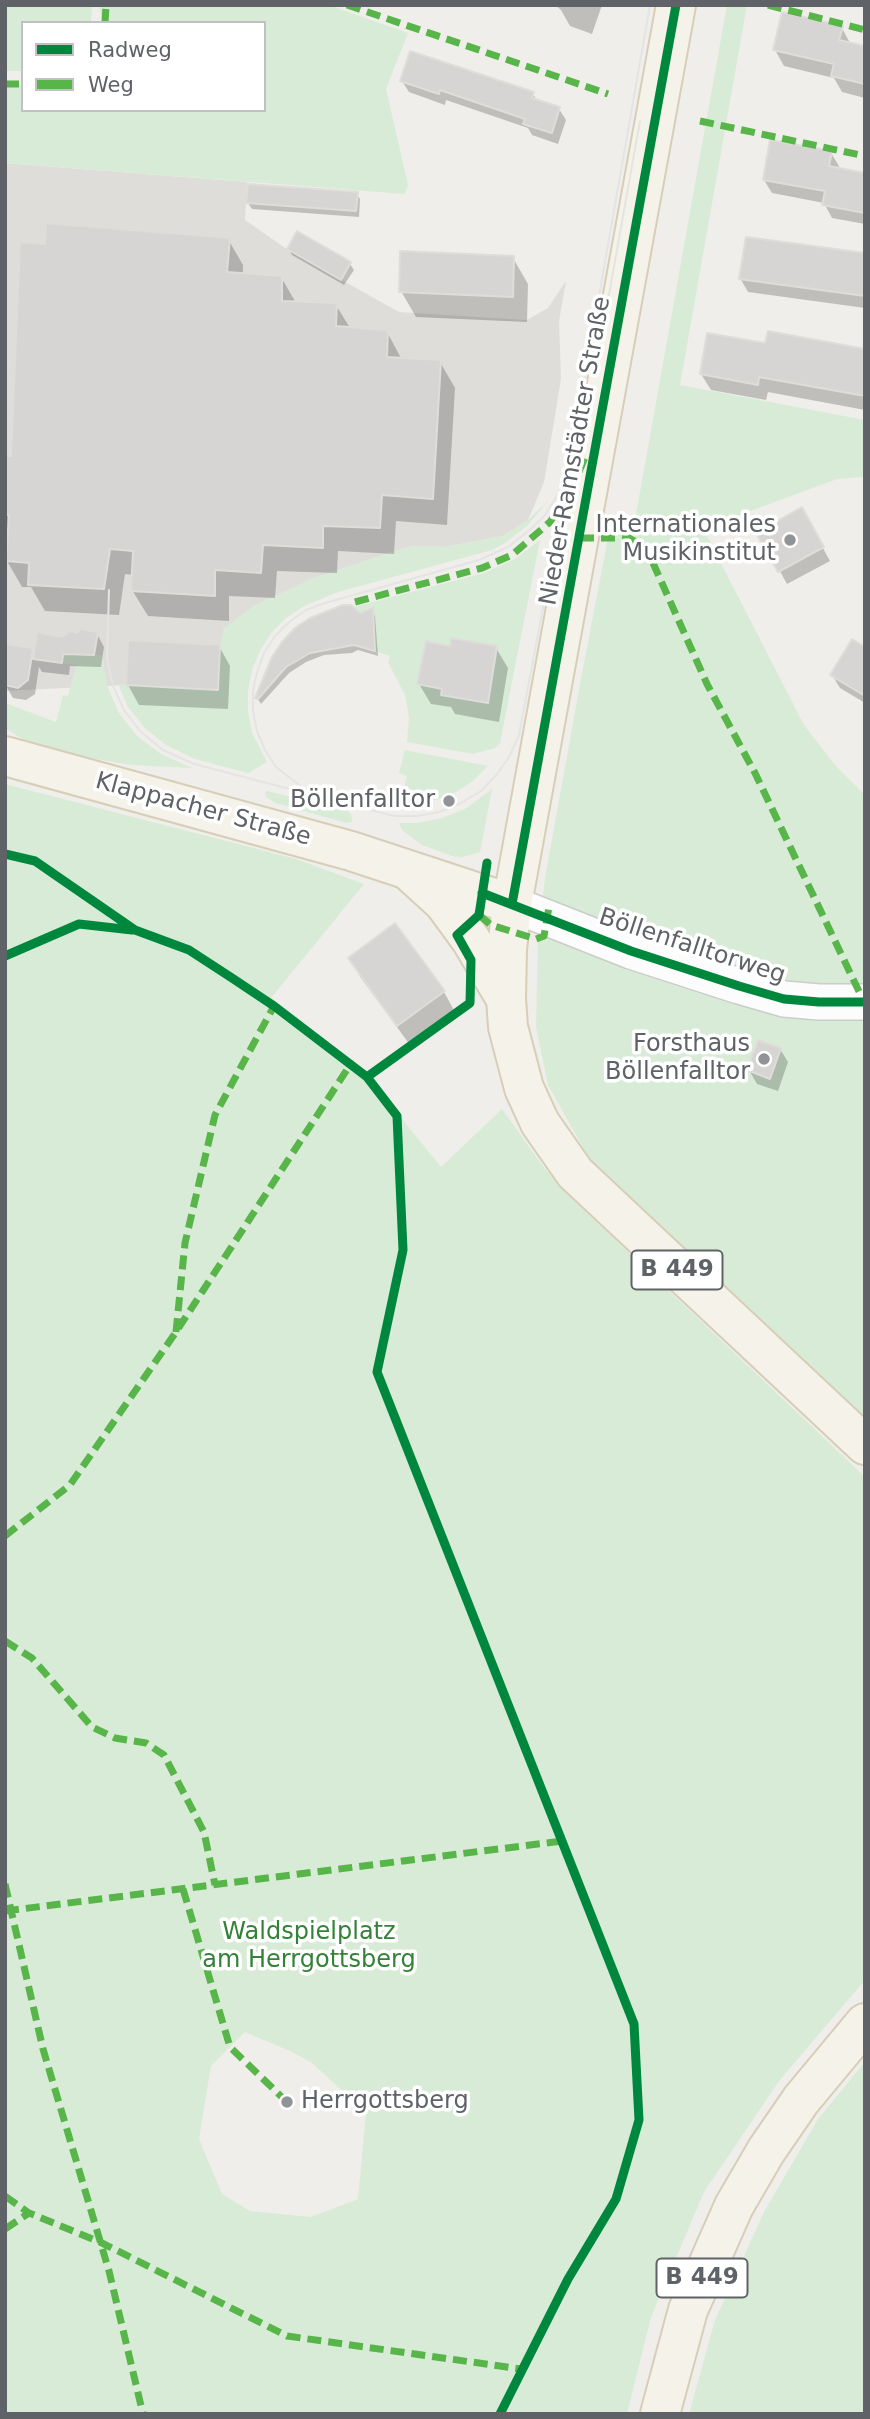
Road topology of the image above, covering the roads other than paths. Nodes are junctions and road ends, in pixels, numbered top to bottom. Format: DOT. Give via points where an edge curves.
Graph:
graph roads {
  1 [pos="676,5"];
  2 [pos="5,756"];
  3 [pos="401,866"];
  4 [pos="512,904"];
  5 [pos="506,999"];
  6 [pos="865,1002"];
  7 [pos="865,1445"];
  8 [pos="865,2023"];
  9 [pos="660,2414"];
  1 -- 4 [label="main road, Nieder-Ramstädter Straße / B 449"];
  2 -- 3 [label="main road, Klappacher Straße"];
  3 -- 4 [label="main road, Klappacher Straße"];
  3 -- 5 [label="main road, Klappacher Straße" via="444,903"];
  4 -- 5 [label="main road, Nieder-Ramstädter Straße / B 449"];
  4 -- 6 [label="street, Böllenfalltorweg" via="631,951 784,999"];
  5 -- 7 [label="main road, Nieder-Ramstädter Straße / B 449" via="523,1088 540,1123 575,1173"];
  8 -- 9 [label="main road, B 449" via="801,2100 734,2206 688,2310"];
}
